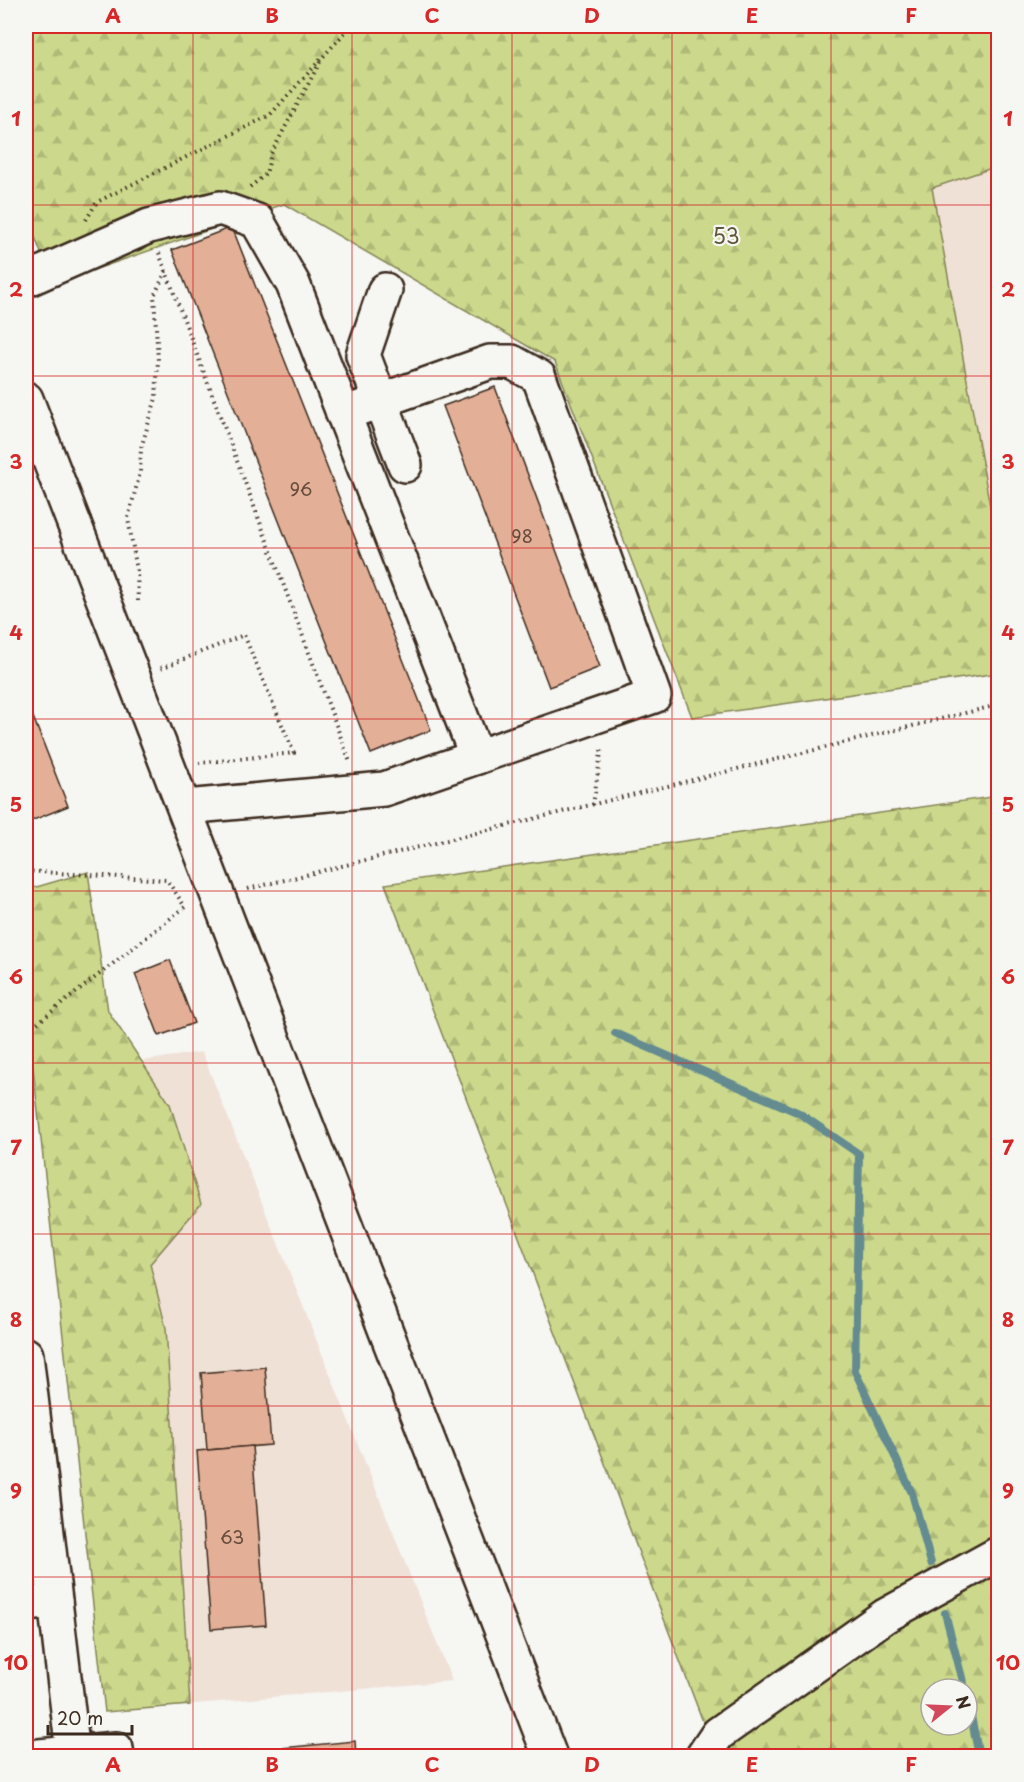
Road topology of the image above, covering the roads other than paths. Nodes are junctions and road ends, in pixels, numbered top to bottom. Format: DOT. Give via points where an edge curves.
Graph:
graph roads {
  1 [pos="26,280"];
  2 [pos="385,290"];
  3 [pos="26,399"];
  4 [pos="381,401"];
  5 [pos="343,414"];
  6 [pos="405,465"];
  7 [pos="477,757"];
  8 [pos="185,807"];
  9 [pos="26,1355"];
  10 [pos="28,1393"];
  11 [pos="999,1554"];
  12 [pos="40,1602"];
  13 [pos="73,1753"];
  14 [pos="39,1756"];
  15 [pos="117,1756"];
  16 [pos="550,1756"];
  17 [pos="704,1756"];
  1 -- 5 [label="street" via="149,226 219,208 257,222 293,284"];
  2 -- 4 [label="street" via="363,355"];
  3 -- 8 [label="street"];
  4 -- 5 [label="street"];
  4 -- 6 [label="street"];
  4 -- 7 [label="street" via="490,362 512,362 539,377 654,696"];
  5 -- 7 [label="street"];
  7 -- 8 [label="street" via="384,789"];
  8 -- 16 [label="street"];
  9 -- 10 [label="street"];
  10 -- 12 [label="street"];
  11 -- 17 [label="street" via="885,1616 717,1734"];
  12 -- 13 [label="street"];
  13 -- 14 [label="street"];
  13 -- 15 [label="street" via="116,1749"];
}
